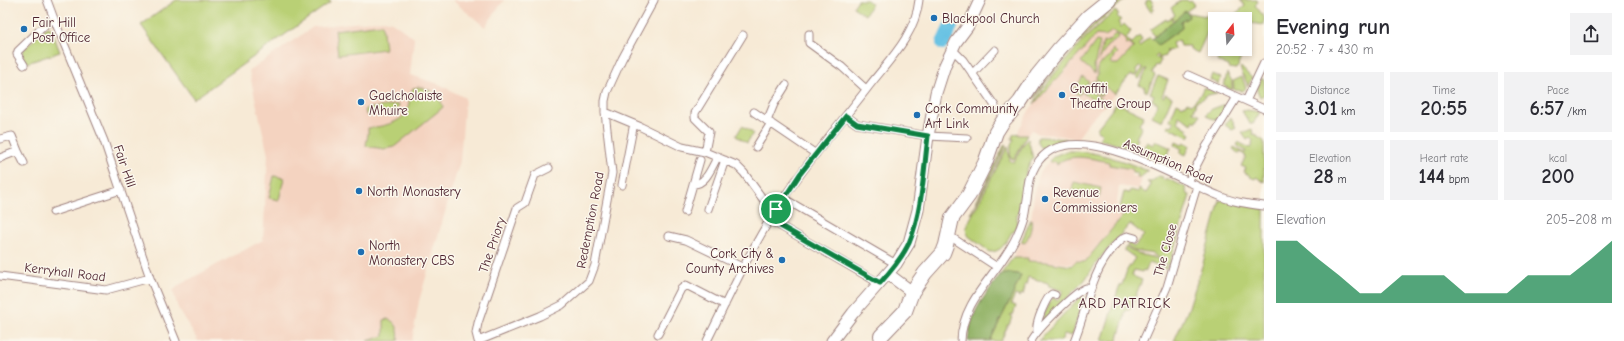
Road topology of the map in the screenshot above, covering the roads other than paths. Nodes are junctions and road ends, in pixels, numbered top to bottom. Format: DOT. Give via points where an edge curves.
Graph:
graph roads {
  1 [pos="48,0"];
  2 [pos="654,0"];
  3 [pos="919,0"];
  4 [pos="980,0"];
  5 [pos="1109,0"];
  6 [pos="54,19"];
  7 [pos="809,34"];
  8 [pos="743,36"];
  9 [pos="952,49"];
  10 [pos="995,50"];
  11 [pos="1264,62"];
  12 [pos="24,66"];
  13 [pos="973,73"];
  14 [pos="1188,75"];
  15 [pos="786,85"];
  16 [pos="866,89"];
  17 [pos="1237,97"];
  18 [pos="1246,101"];
  19 [pos="996,106"];
  20 [pos="1264,109"];
  21 [pos="605,112"];
  22 [pos="754,112"];
  23 [pos="846,116"];
  24 [pos="769,122"];
  25 [pos="633,128"];
  26 [pos="928,136"];
  27 [pos="967,138"];
  28 [pos="0,139"];
  29 [pos="756,147"];
  30 [pos="18,151"];
  31 [pos="705,152"];
  32 [pos="816,154"];
  33 [pos="718,156"];
  34 [pos="0,158"];
  35 [pos="700,160"];
  36 [pos="725,160"];
  37 [pos="24,164"];
  38 [pos="549,168"];
  39 [pos="612,173"];
  40 [pos="624,175"];
  41 [pos="1188,182"];
  42 [pos="693,184"];
  43 [pos="622,185"];
  44 [pos="1197,186"];
  45 [pos="121,190"];
  46 [pos="783,198"];
  47 [pos="1264,206"];
  48 [pos="708,209"];
  49 [pos="776,209"];
  50 [pos="53,212"];
  51 [pos="685,212"];
  52 [pos="770,220"];
  53 [pos="948,235"];
  54 [pos="669,236"];
  55 [pos="1135,238"];
  56 [pos="896,264"];
  57 [pos="997,267"];
  58 [pos="744,268"];
  59 [pos="888,274"];
  60 [pos="0,276"];
  61 [pos="150,278"];
  62 [pos="880,283"];
  63 [pos="1091,289"];
  64 [pos="912,292"];
  65 [pos="1055,295"];
  66 [pos="725,305"];
  67 [pos="1037,331"];
  68 [pos="658,334"];
  69 [pos="880,339"];
  70 [pos="176,341"];
  71 [pos="478,341"];
  72 [pos="707,341"];
  73 [pos="832,341"];
  74 [pos="961,341"];
  75 [pos="1031,341"];
  76 [pos="1074,341"];
  77 [pos="1143,341"];
  1 -- 6 [label="street, Fair Hill"];
  2 -- 21 [label="street, Redemption Road" via="615,72 607,92"];
  3 -- 16 [label="street" via="904,42"];
  4 -- 9 [label="street" via="968,26"];
  5 -- 53 [label="highway" via="1088,17 1059,49 1003,121 968,195 961,222"];
  6 -- 12 [label="street" via="46,23 18,51 17,54"];
  6 -- 45 [label="street, Fair Hill" via="104,141"];
  7 -- 16 [label="street" via="809,43 842,66"];
  8 -- 31 [label="street" via="695,113 695,118 709,132"];
  9 -- 13 [label="street"];
  9 -- 26 [label="street" via="936,93"];
  10 -- 13 [label="street"];
  11 -- 18 [label="street"];
  13 -- 19 [label="street"];
  14 -- 17 [label="street"];
  15 -- 24 [label="street" via="774,104"];
  16 -- 23 [label="street"];
  17 -- 18 [label="street"];
  17 -- 41 [label="street"];
  18 -- 20 [label="street"];
  21 -- 31 [label="street" via="682,147"];
  21 -- 39 [label="street, Redemption Road"];
  22 -- 24 [label="street"];
  23 -- 26 [label="street" via="857,124"];
  23 -- 32 [label="street"];
  24 -- 29 [label="street"];
  24 -- 32 [label="street"];
  25 -- 40 [label="street"];
  26 -- 27 [label="street"];
  26 -- 56 [label="street" via="918,210 909,243"];
  28 -- 30 [label="street" via="12,136"];
  30 -- 34 [label="street"];
  30 -- 37 [label="street"];
  31 -- 33 [label="street"];
  32 -- 46 [label="street"];
  33 -- 36 [label="street"];
  33 -- 42 [label="street" via="705,178 698,184"];
  35 -- 42 [label="street"];
  36 -- 48 [label="street"];
  36 -- 49 [label="street" via="740,169 765,202"];
  38 -- 71 [label="street, The Priory" via="535,175 525,203 517,208 478,323"];
  39 -- 40 [label="street"];
  39 -- 71 [label="street, Redemption Road" via="595,265 589,281 570,300 553,310"];
  40 -- 43 [label="street"];
  41 -- 44 [label="street, Assumption Road"];
  41 -- 57 [label="street, Assumption Road" via="1111,150 1078,145 1058,148 1043,157 1036,165 1030,180 1021,227 1011,248"];
  42 -- 51 [label="street"];
  44 -- 47 [label="street, Assumption Road" via="1225,199"];
  44 -- 77 [label="street, The Close" via="1167,287"];
  45 -- 50 [label="street"];
  45 -- 61 [label="street, Fair Hill"];
  46 -- 49 [label="street"];
  46 -- 56 [label="street"];
  49 -- 52 [label="street"];
  52 -- 58 [label="street"];
  52 -- 62 [label="street"];
  53 -- 57 [label="street"];
  53 -- 64 [label="highway" via="940,242 929,260 925,273"];
  54 -- 58 [label="street" via="686,240"];
  55 -- 63 [label="street" via="1125,236 1106,256"];
  56 -- 59 [label="street"];
  57 -- 74 [label="street, Assumption Road" via="972,302 965,319"];
  58 -- 66 [label="street"];
  59 -- 62 [label="street"];
  59 -- 64 [label="street"];
  60 -- 61 [label="street, Kerryhall Road" via="106,290"];
  61 -- 70 [label="street, Fair Hill"];
  62 -- 73 [label="street"];
  63 -- 67 [label="street" via="1082,289"];
  63 -- 76 [label="street"];
  64 -- 69 [label="highway" via="905,310"];
  65 -- 67 [label="street" via="1049,295 1038,319"];
  66 -- 68 [label="street" via="686,285 681,289"];
  66 -- 72 [label="street"];
  67 -- 75 [label="street"];
}
